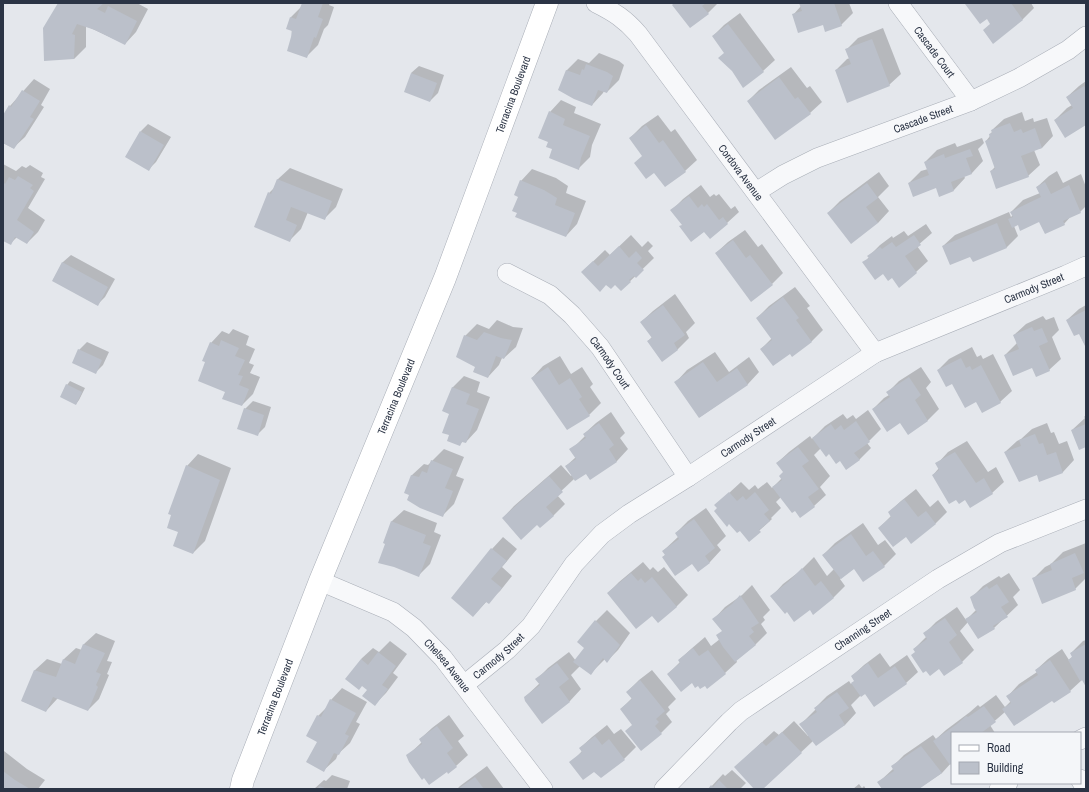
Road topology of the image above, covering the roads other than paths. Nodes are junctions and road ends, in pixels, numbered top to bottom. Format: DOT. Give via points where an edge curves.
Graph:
graph roads {
  1 [pos="547,3"];
  2 [pos="596,3"];
  3 [pos="898,3"];
  4 [pos="1086,36"];
  5 [pos="971,101"];
  6 [pos="756,192"];
  7 [pos="1086,266"];
  8 [pos="507,273"];
  9 [pos="875,353"];
  10 [pos="688,477"];
  11 [pos="1086,509"];
  12 [pos="320,581"];
  13 [pos="464,685"];
  14 [pos="241,789"];
  15 [pos="543,789"];
  16 [pos="664,789"];
  1 -- 12 [label="main road, Terracina Boulevard" via="445,278"];
  2 -- 6 [label="street, Cordova Avenue" via="616,13 638,34"];
  3 -- 5 [label="street, Cascade Court"];
  4 -- 5 [label="street, Cascade Street" via="1068,50 1019,78"];
  5 -- 6 [label="street, Cascade Street" via="817,158"];
  6 -- 9 [label="street, Cordova Avenue"];
  7 -- 9 [label="street, Carmody Street"];
  8 -- 10 [label="street, Carmody Court" via="550,295 572,315 600,347"];
  9 -- 10 [label="street, Carmody Street"];
  10 -- 13 [label="street, Carmody Street" via="602,534 574,564 531,626 507,650"];
  11 -- 16 [label="street, Channing Street" via="1000,543 938,579 741,711"];
  12 -- 13 [label="street, Chelsea Avenue" via="393,612 414,628 443,658"];
  12 -- 14 [label="main road, Terracina Boulevard"];
  13 -- 15 [label="street, Chelsea Avenue"];
}
